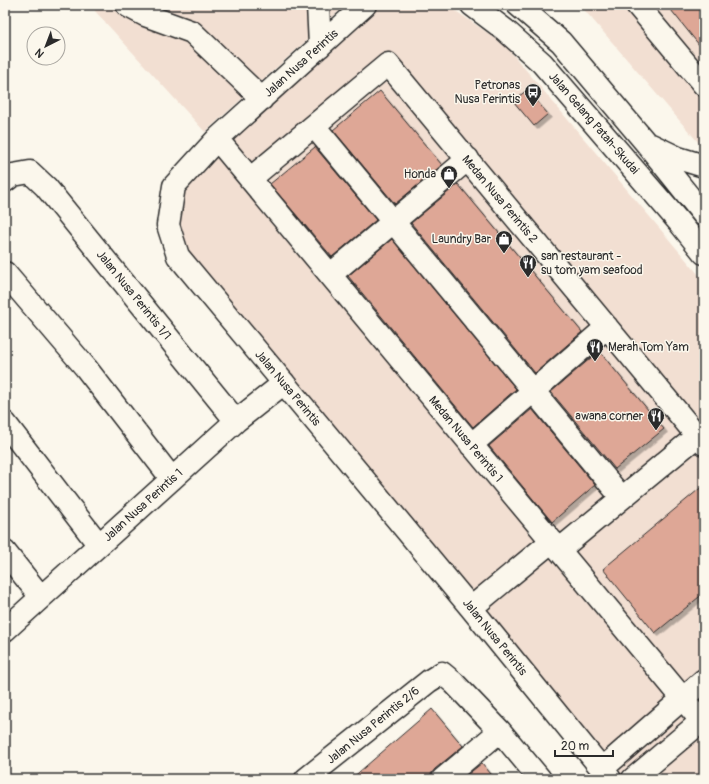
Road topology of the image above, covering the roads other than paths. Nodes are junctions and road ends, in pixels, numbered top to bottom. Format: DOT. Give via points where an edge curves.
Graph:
graph roads {
  1 [pos="127,5"];
  2 [pos="318,5"];
  3 [pos="365,5"];
  4 [pos="472,5"];
  5 [pos="518,5"];
  6 [pos="637,5"];
  7 [pos="320,46"];
  8 [pos="704,85"];
  9 [pos="262,98"];
  10 [pos="314,126"];
  11 [pos="217,139"];
  12 [pos="646,143"];
  13 [pos="468,160"];
  14 [pos="704,166"];
  15 [pos="250,179"];
  16 [pos="5,181"];
  17 [pos="702,208"];
  18 [pos="393,222"];
  19 [pos="679,222"];
  20 [pos="704,252"];
  21 [pos="5,273"];
  22 [pos="330,275"];
  23 [pos="607,327"];
  24 [pos="284,383"];
  25 [pos="533,391"];
  26 [pos="236,421"];
  27 [pos="5,423"];
  28 [pos="701,440"];
  29 [pos="471,445"];
  30 [pos="172,479"];
  31 [pos="622,498"];
  32 [pos="99,545"];
  33 [pos="555,546"];
  34 [pos="5,552"];
  35 [pos="41,597"];
  36 [pos="471,608"];
  37 [pos="5,630"];
  38 [pos="704,680"];
  39 [pos="682,698"];
  40 [pos="703,721"];
  41 [pos="500,731"];
  42 [pos="606,774"];
  43 [pos="306,779"];
  44 [pos="443,779"];
  45 [pos="540,779"];
  46 [pos="633,779"];
  1 -- 9 [label="street" via="145,15 192,32"];
  2 -- 7 [label="street"];
  3 -- 7 [label="street, Jalan Nusa Perintis"];
  4 -- 19 [label="street, Jalan Gelang Patah-Skudai" via="542,63"];
  5 -- 12 [label="street" via="561,42"];
  6 -- 8 [label="street"];
  7 -- 9 [label="street, Jalan Nusa Perintis"];
  9 -- 11 [label="street, Jalan Nusa Perintis"];
  10 -- 13 [label="street, Medan Nusa Perintis 2" via="388,64"];
  10 -- 15 [label="street"];
  10 -- 18 [label="street"];
  11 -- 15 [label="street"];
  11 -- 24 [label="street, Jalan Nusa Perintis" via="174,186 168,225 178,256"];
  12 -- 14 [label="street" via="678,158"];
  12 -- 17 [label="street"];
  13 -- 18 [label="street"];
  13 -- 23 [label="street, Medan Nusa Perintis 2"];
  15 -- 22 [label="street, Medan Nusa Perintis 1"];
  16 -- 26 [label="street, Jalan Nusa Perintis 1/1" via="13,175 30,172 46,187"];
  17 -- 19 [label="street"];
  18 -- 22 [label="street"];
  18 -- 25 [label="street"];
  19 -- 20 [label="street, Jalan Gelang Patah-Skudai"];
  21 -- 30 [label="street" via="86,368"];
  22 -- 29 [label="street, Medan Nusa Perintis 1"];
  23 -- 25 [label="street"];
  23 -- 28 [label="street, Medan Nusa Perintis 2"];
  24 -- 26 [label="street, Jalan Nusa Perintis 1"];
  24 -- 36 [label="street, Jalan Nusa Perintis"];
  25 -- 29 [label="street"];
  25 -- 31 [label="street"];
  26 -- 30 [label="street, Jalan Nusa Perintis 1"];
  27 -- 32 [label="street"];
  28 -- 31 [label="street"];
  29 -- 33 [label="street, Medan Nusa Perintis 1"];
  30 -- 32 [label="street, Jalan Nusa Perintis 1"];
  31 -- 33 [label="street"];
  32 -- 35 [label="street, Jalan Nusa Perintis 1"];
  33 -- 36 [label="street"];
  33 -- 39 [label="street, Medan Nusa Perintis 1"];
  34 -- 35 [label="street"];
  35 -- 37 [label="street, Jalan Nusa Perintis 1"];
  36 -- 42 [label="street, Jalan Nusa Perintis"];
  38 -- 39 [label="street"];
  39 -- 40 [label="street, Medan Nusa Perintis 1"];
  39 -- 42 [label="street"];
  40 -- 46 [label="street"];
  41 -- 43 [label="street, Jalan Nusa Perintis 2/6" via="454,682 442,673"];
  41 -- 44 [label="street"];
  41 -- 45 [label="street"];
}
